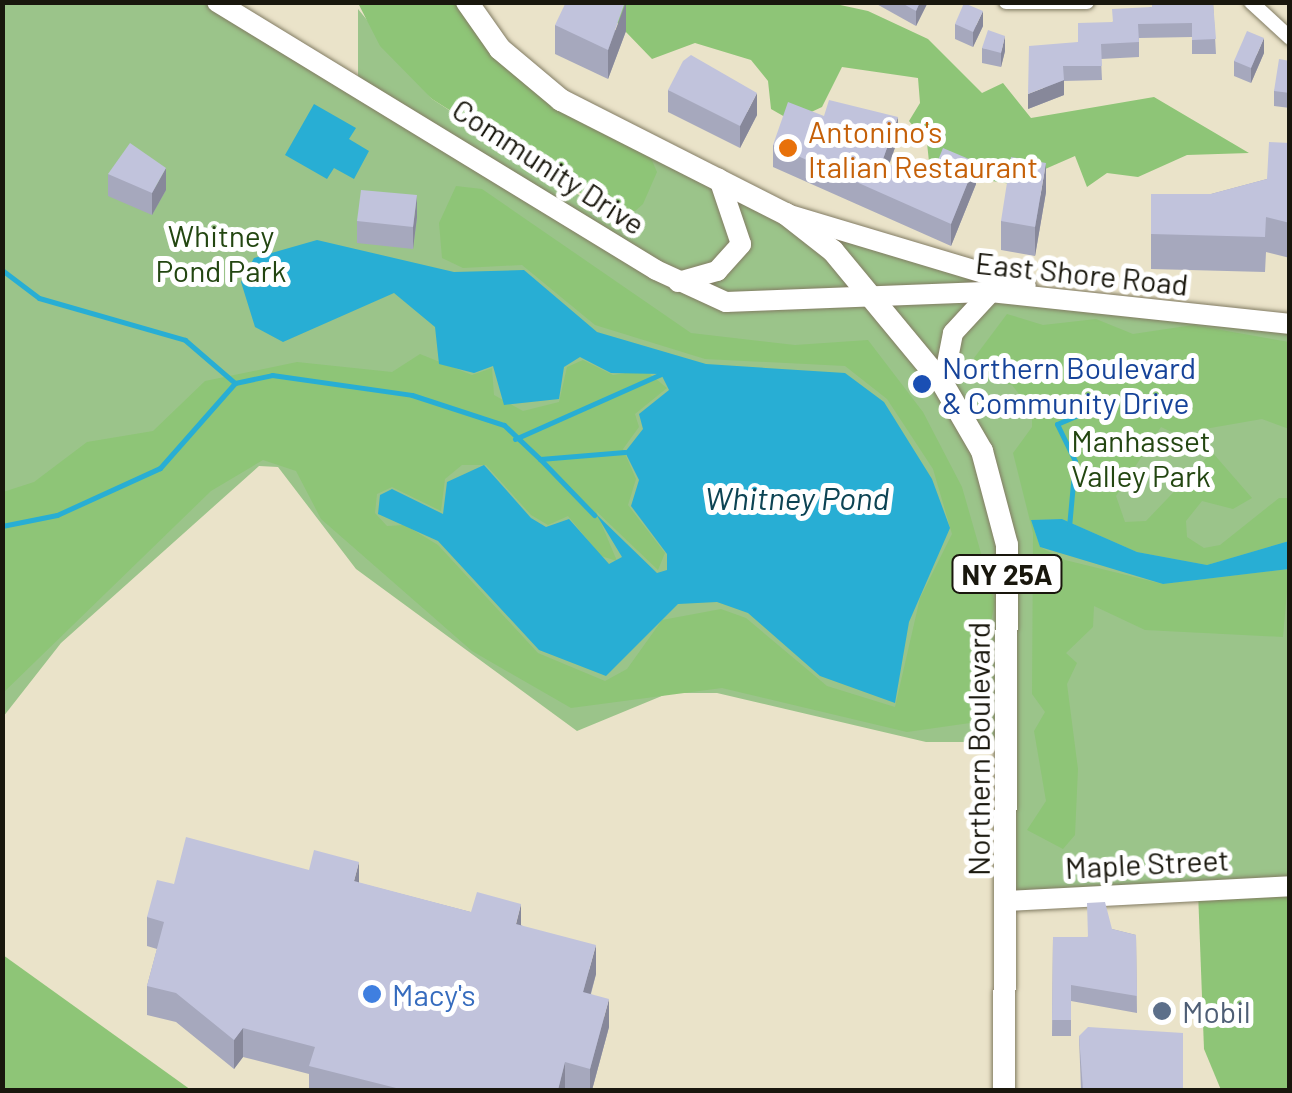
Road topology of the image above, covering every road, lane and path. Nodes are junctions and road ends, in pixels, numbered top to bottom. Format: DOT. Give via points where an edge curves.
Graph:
graph roads {
  1 [pos="217,2"];
  2 [pos="467,2"];
  3 [pos="1006,2"];
  4 [pos="1087,2"];
  5 [pos="1251,2"];
  6 [pos="1290,38"];
  7 [pos="719,179"];
  8 [pos="786,214"];
  9 [pos="678,282"];
  10 [pos="869,292"];
  11 [pos="990,292"];
  12 [pos="1070,300"];
  13 [pos="1290,324"];
  14 [pos="943,384"];
  15 [pos="1290,886"];
  16 [pos="1007,901"];
  17 [pos="1004,1090"];
  1 -- 9 [label="main road, Community Drive"];
  2 -- 7 [label="main road, Northern Boulevard / NY 25A" via="500,49 560,100"];
  3 -- 4 [label="street"];
  5 -- 6 [label="street"];
  7 -- 8 [label="main road, Northern Boulevard / NY 25A"];
  7 -- 9 [label="main road" via="741,244 717,271"];
  8 -- 10 [label="main road, Northern Boulevard / NY 25A"];
  8 -- 12 [label="main road"];
  9 -- 10 [label="main road, Community Drive" via="756,306"];
  10 -- 11 [label="main road, East Shore Road"];
  10 -- 14 [label="main road, Northern Boulevard / NY 25A"];
  11 -- 12 [label="main road, East Shore Road"];
  11 -- 14 [label="main road" via="954,333"];
  12 -- 13 [label="main road, East Shore Road"];
  14 -- 16 [label="main road, Northern Boulevard / NY 25A" via="982,450 1006,534"];
  15 -- 16 [label="main road, Maple Street"];
  16 -- 17 [label="main road, Northern Boulevard / NY 25A"];
}
